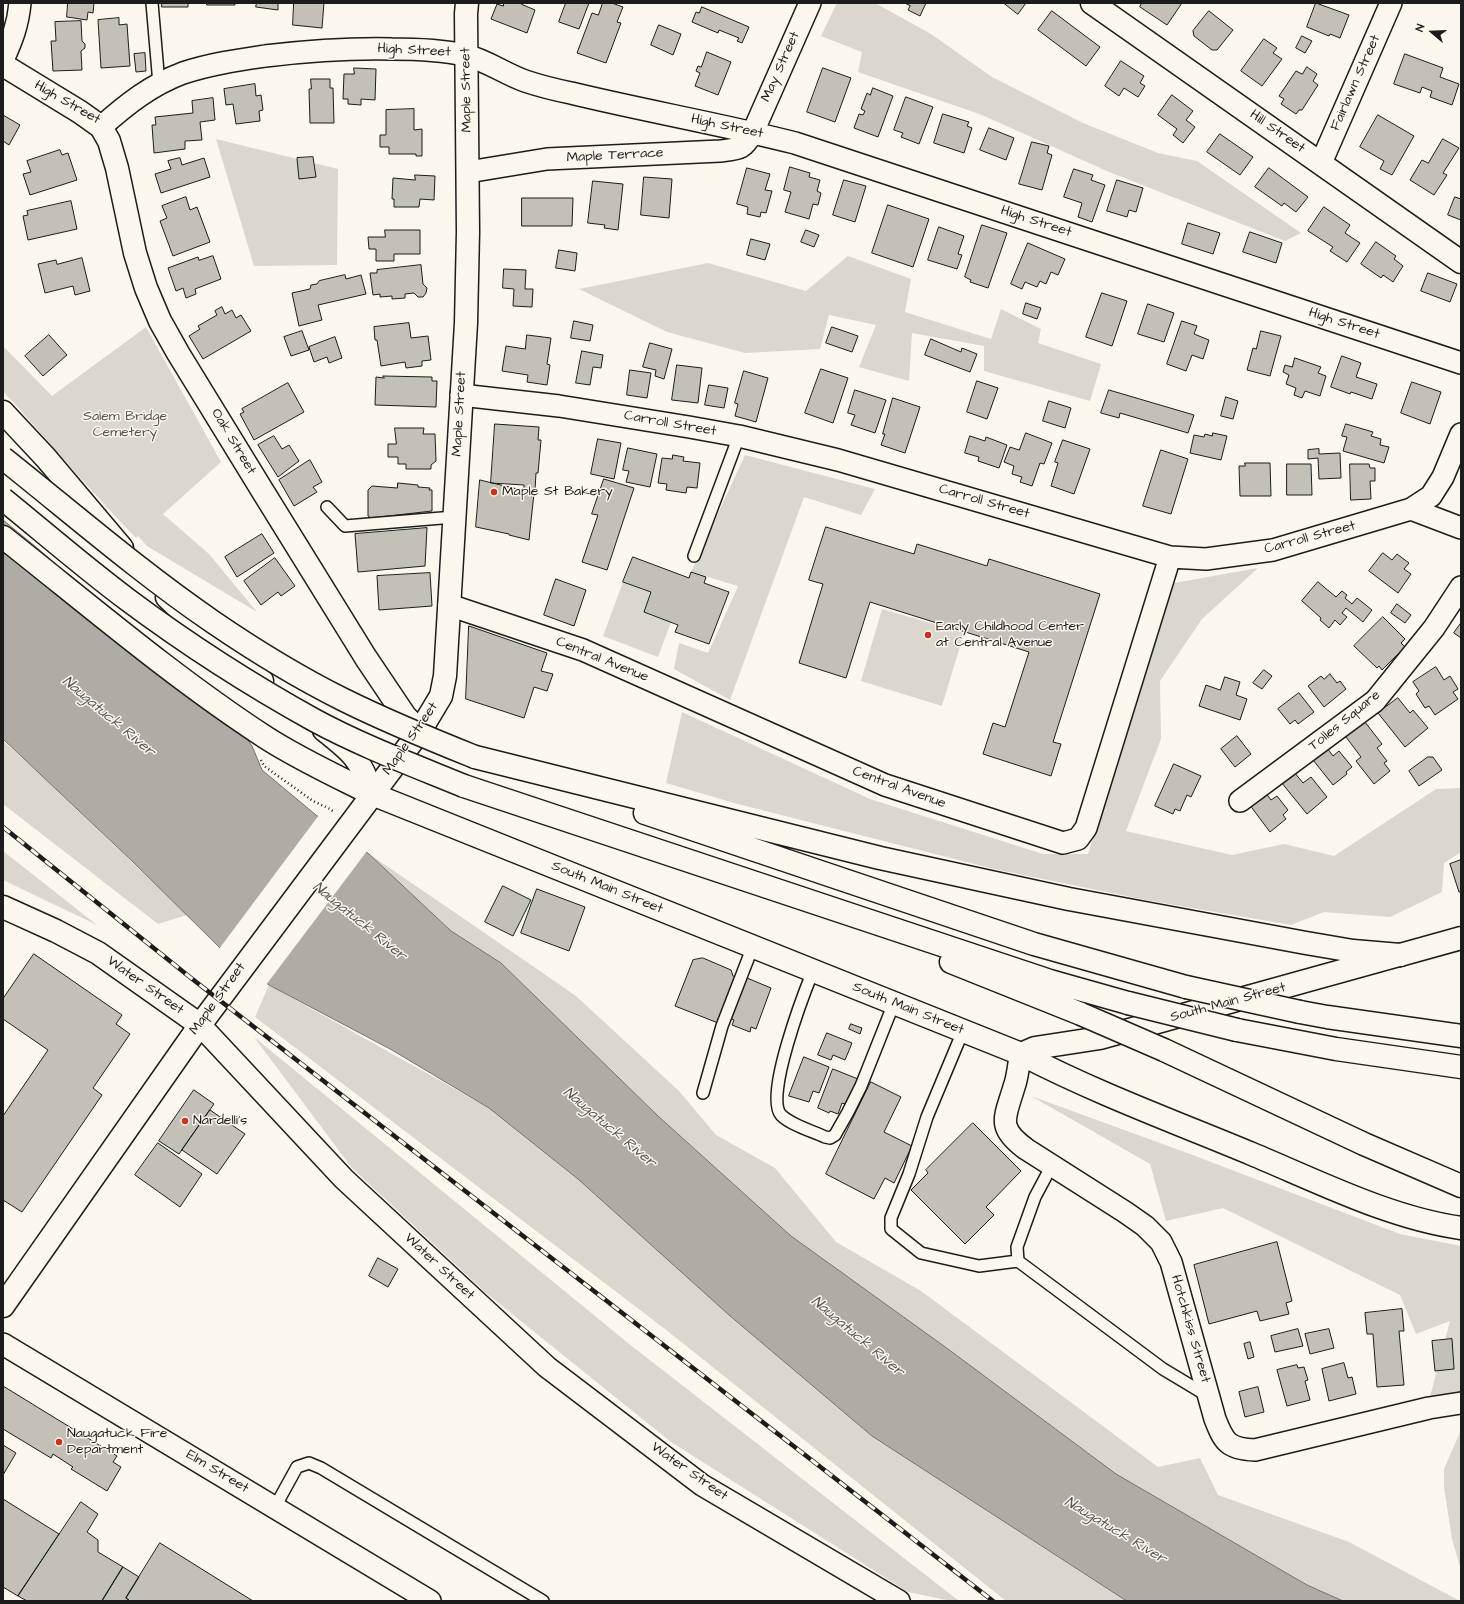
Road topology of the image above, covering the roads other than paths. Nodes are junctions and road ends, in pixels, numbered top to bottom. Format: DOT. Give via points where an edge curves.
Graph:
graph roads {
  1 [pos="20,3"];
  2 [pos="152,3"];
  3 [pos="467,3"];
  4 [pos="810,3"];
  5 [pos="1092,3"];
  6 [pos="1391,3"];
  7 [pos="467,56"];
  8 [pos="3,64"];
  9 [pos="159,84"];
  10 [pos="102,127"];
  11 [pos="753,132"];
  12 [pos="1321,163"];
  13 [pos="468,172"];
  14 [pos="1461,262"];
  15 [pos="1461,363"];
  16 [pos="461,395"];
  17 [pos="3,412"];
  18 [pos="1461,434"];
  19 [pos="739,436"];
  20 [pos="3,458"];
  21 [pos="3,499"];
  22 [pos="327,507"];
  23 [pos="1411,509"];
  24 [pos="454,517"];
  25 [pos="1461,528"];
  26 [pos="3,537"];
  27 [pos="694,556"];
  28 [pos="1170,557"];
  29 [pos="1461,586"];
  30 [pos="449,604"];
  31 [pos="420,731"];
  32 [pos="475,757"];
  33 [pos="372,794"];
  34 [pos="1240,801"];
  35 [pos="3,907"];
  36 [pos="843,912"];
  37 [pos="1461,938"];
  38 [pos="752,946"];
  39 [pos="1400,955"];
  40 [pos="813,971"];
  41 [pos="894,1003"];
  42 [pos="200,1025"];
  43 [pos="963,1031"];
  44 [pos="1461,1036"];
  45 [pos="1021,1054"];
  46 [pos="1461,1066"];
  47 [pos="702,1093"];
  48 [pos="1052,1165"];
  49 [pos="1461,1186"];
  50 [pos="1461,1228"];
  51 [pos="1018,1261"];
  52 [pos="3,1306"];
  53 [pos="3,1344"];
  54 [pos="1209,1397"];
  55 [pos="1461,1403"];
  56 [pos="275,1507"];
  57 [pos="430,1601"];
  58 [pos="543,1601"];
  59 [pos="899,1601"];
  1 -- 8 [label="street" via="19,20"];
  2 -- 9 [label="lane"];
  3 -- 7 [label="main road, Maple Street"];
  4 -- 11 [label="street, May Street"];
  5 -- 12 [label="main road, Hill Street"];
  6 -- 12 [label="street, Fairlawn Street"];
  7 -- 9 [label="street, High Street" via="422,50 371,48 290,53 234,60 184,73"];
  7 -- 11 [label="street, High Street" via="525,81 559,91"];
  7 -- 13 [label="main road, Maple Street"];
  8 -- 10 [label="main road, High Street"];
  9 -- 10 [label="street, High Street" via="136,97"];
  10 -- 31 [label="main road, Oak Street" via="117,168 135,253 160,321 366,658 405,716"];
  11 -- 13 [label="street, Maple Terrace" via="743,147 737,150 547,160"];
  11 -- 15 [label="street, High Street" via="802,145"];
  12 -- 14 [label="main road, Hill Street"];
  13 -- 16 [label="main road, Maple Street" via="466,316"];
  16 -- 19 [label="street, Carroll Street" via="566,408"];
  16 -- 24 [label="main road, Maple Street"];
  17 -- 33 [label="main road" via="181,611 221,649 353,754 366,774"];
  18 -- 23 [label="street, Carroll Street" via="1443,477 1431,496"];
  19 -- 27 [label="lane"];
  19 -- 28 [label="street, Carroll Street" via="838,460"];
  20 -- 32 [label="main road, bridge" via="213,622 341,699 409,731"];
  21 -- 36 [label="main road, bridge" via="127,599 187,643 315,720 382,753 464,786"];
  22 -- 24 [label="lane" via="344,526"];
  23 -- 25 [label="street"];
  23 -- 28 [label="street, Carroll Street" via="1273,550 1206,559"];
  24 -- 30 [label="main road, Maple Street"];
  26 -- 33 [label="main road, South Main Street" via="170,669 265,736 318,768"];
  28 -- 30 [label="street, Central Avenue" via="1086,828 1078,839 1063,843 885,785 583,650"];
  29 -- 34 [label="street, Tolles Square" via="1434,628 1375,701"];
  30 -- 31 [label="main road, Maple Street" via="444,685 441,696"];
  31 -- 33 [label="main road, Maple Street"];
  32 -- 39 [label="main road" via="880,858 1069,898 1306,943"];
  32 -- 44 [label="main road, bridge" via="1034,944 1186,987 1300,1012"];
  33 -- 38 [label="main road, South Main Street"];
  33 -- 42 [label="main road, Maple Street"];
  35 -- 42 [label="main road, Water Street" via="98,953"];
  36 -- 46 [label="main road, bridge" via="1050,981 1128,1003 1237,1030 1336,1048"];
  36 -- 49 [label="main road, bridge" via="972,971 1164,1050 1370,1147"];
  37 -- 39 [label="main road, South Main Street"];
  38 -- 40 [label="main road, South Main Street"];
  38 -- 47 [label="lane" via="722,1026"];
  39 -- 45 [label="main road, South Main Street" via="1100,1038 1035,1048"];
  40 -- 41 [label="main road, South Main Street"];
  40 -- 41 [label="lane" via="790,1032 778,1084 777,1101 781,1115 825,1137 835,1135 848,1112"];
  41 -- 43 [label="main road, South Main Street"];
  42 -- 52 [label="main road, Maple Street"];
  42 -- 59 [label="street, Water Street" via="344,1179 547,1367 702,1485"];
  43 -- 45 [label="main road, South Main Street"];
  43 -- 51 [label="lane" via="927,1117 909,1174 891,1218 891,1229 921,1253 979,1266"];
  45 -- 48 [label="street, Hotchkiss Street" via="1008,1105 1006,1127 1013,1139"];
  45 -- 50 [label="main road" via="1084,1084 1348,1194 1417,1218"];
  48 -- 51 [label="lane" via="1035,1197 1016,1247"];
  48 -- 54 [label="street, Hotchkiss Street" via="1145,1226 1160,1242 1171,1262"];
  51 -- 54 [label="lane" via="1163,1369"];
  53 -- 56 [label="street, Elm Street"];
  54 -- 55 [label="street, Hotchkiss Street" via="1221,1434 1228,1444 1234,1448 1248,1450 1429,1408"];
  56 -- 57 [label="street, Elm Street"];
  56 -- 58 [label="lane" via="297,1467 309,1463"];
}
